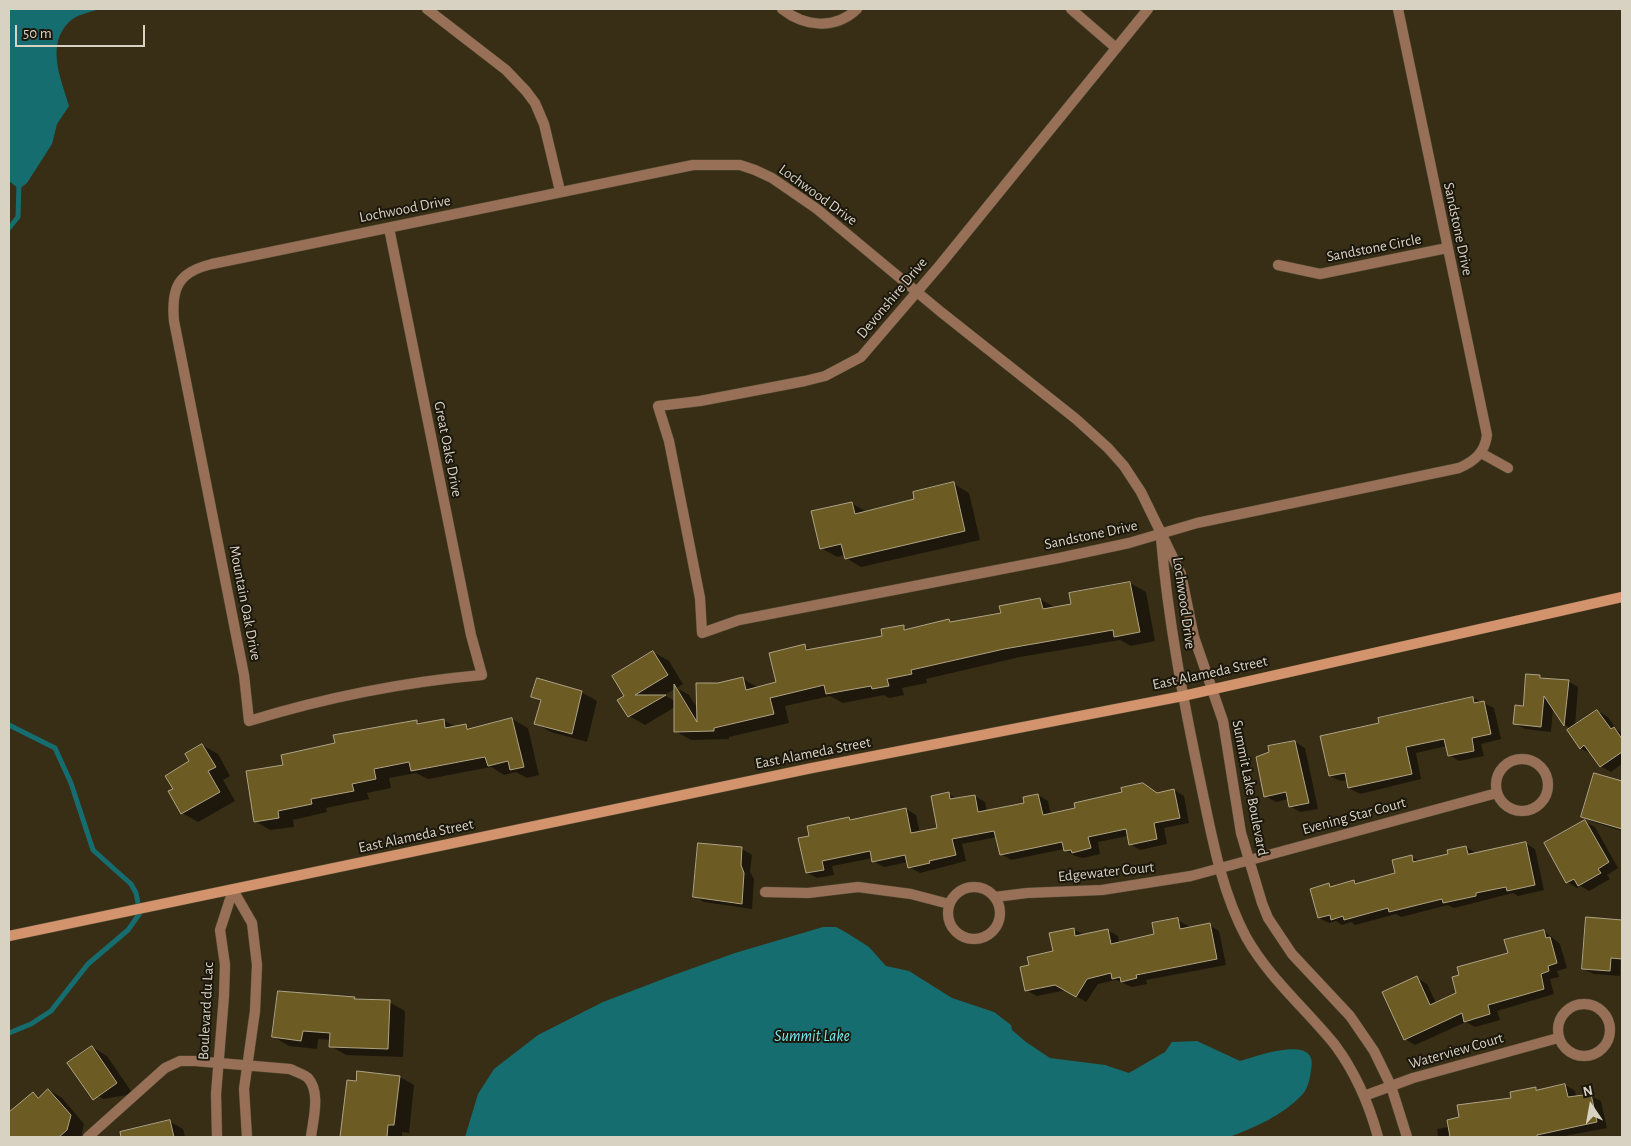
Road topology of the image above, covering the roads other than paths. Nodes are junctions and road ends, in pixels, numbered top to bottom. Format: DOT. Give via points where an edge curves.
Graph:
graph roads {
  1 [pos="427,9"];
  2 [pos="782,9"];
  3 [pos="857,9"];
  4 [pos="1071,9"];
  5 [pos="1148,9"];
  6 [pos="1398,9"];
  7 [pos="1116,48"];
  8 [pos="560,191"];
  9 [pos="389,228"];
  10 [pos="1447,248"];
  11 [pos="1278,265"];
  12 [pos="197,267"];
  13 [pos="917,292"];
  14 [pos="1481,453"];
  15 [pos="1508,468"];
  16 [pos="1160,534"];
  17 [pos="1622,598"];
  18 [pos="702,633"];
  19 [pos="1206,670"];
  20 [pos="482,674"];
  21 [pos="1212,690"];
  22 [pos="1183,696"];
  23 [pos="1497,793"];
  24 [pos="1249,862"];
  25 [pos="1220,870"];
  26 [pos="233,890"];
  27 [pos="765,892"];
  28 [pos="994,897"];
  29 [pos="949,904"];
  30 [pos="9,936"];
  31 [pos="1558,1038"];
  32 [pos="218,1063"];
  33 [pos="247,1065"];
  34 [pos="1391,1086"];
  35 [pos="1364,1096"];
  36 [pos="88,1137"];
  37 [pos="217,1137"];
  38 [pos="247,1137"];
  39 [pos="311,1137"];
  40 [pos="1378,1137"];
  41 [pos="1407,1137"];
  1 -- 8 [label="street" via="506,70 535,103 544,124"];
  2 -- 3 [label="street" via="793,18 826,25 850,16"];
  4 -- 7 [label="street"];
  5 -- 7 [label="street, Devonshire Drive"];
  6 -- 10 [label="street, Sandstone Drive"];
  7 -- 13 [label="street, Devonshire Drive"];
  8 -- 9 [label="street, Lochwood Drive"];
  8 -- 13 [label="street, Lochwood Drive" via="694,165 740,165 772,178 817,209"];
  9 -- 12 [label="street, Lochwood Drive"];
  9 -- 20 [label="street, Great Oaks Drive" via="470,635"];
  10 -- 11 [label="street, Sandstone Circle" via="1320,274"];
  10 -- 14 [label="street, Sandstone Drive" via="1487,435"];
  12 -- 20 [label="street, Mountain Oak Drive" via="176,286 173,294 174,321 244,675 249,721 289,708 432,679"];
  13 -- 16 [label="street, Lochwood Drive" via="1108,448 1142,492"];
  13 -- 18 [label="street, Devonshire Drive" via="861,357 832,372 795,383 658,406 669,441 700,598"];
  14 -- 15 [label="street"];
  14 -- 16 [label="street, Sandstone Drive" via="1459,468 1197,523"];
  16 -- 18 [label="street, Sandstone Drive" via="1060,558 739,620"];
  16 -- 19 [label="street, Lochwood Drive" via="1181,574 1194,636"];
  16 -- 22 [label="street, Lochwood Drive"];
  17 -- 21 [label="street, East Alameda Street"];
  19 -- 21 [label="street, Summit Lake Boulevard"];
  21 -- 22 [label="street, East Alameda Street"];
  21 -- 24 [label="street, Summit Lake Boulevard" via="1223,721"];
  22 -- 25 [label="street"];
  22 -- 26 [label="street, East Alameda Street" via="812,768"];
  23 -- 23 [label="street" via="1511,809 1532,810 1547,794 1548,777 1537,762 1518,758 1508,762 1496,776"];
  23 -- 24 [label="street, Evening Star Court"];
  24 -- 25 [label="street, Evening Star Court"];
  24 -- 34 [label="street, Summit Lake Boulevard" via="1268,918 1292,954 1350,1016 1374,1051"];
  25 -- 28 [label="street, Edgewater Court" via="1102,890"];
  25 -- 35 [label="street" via="1246,937 1281,984 1334,1045 1353,1072"];
  26 -- 30 [label="street, East Alameda Street"];
  26 -- 32 [label="street, Boulevard du Lac" via="220,930 225,965"];
  26 -- 33 [label="street" via="252,924 257,965 255,1011"];
  27 -- 29 [label="street" via="808,893 858,888 911,894"];
  28 -- 29 [label="street" via="983,888 970,887 955,894"];
  28 -- 29 [label="street" via="1000,910 997,924 984,937 973,939 963,937 953,928 947,913"];
  31 -- 31 [label="street" via="1566,1050 1577,1056 1597,1054 1608,1042 1611,1030 1608,1018 1591,1004 1571,1007 1559,1021"];
  31 -- 34 [label="street, Waterview Court"];
  32 -- 33 [label="street"];
  32 -- 36 [label="street" via="180,1061 165,1068"];
  32 -- 37 [label="street, Boulevard du Lac"];
  33 -- 38 [label="street" via="244,1089"];
  33 -- 39 [label="street" via="290,1069 309,1080 315,1097"];
  34 -- 35 [label="street, Waterview Court"];
  34 -- 41 [label="street, Summit Lake Boulevard"];
  35 -- 40 [label="street"];
}
